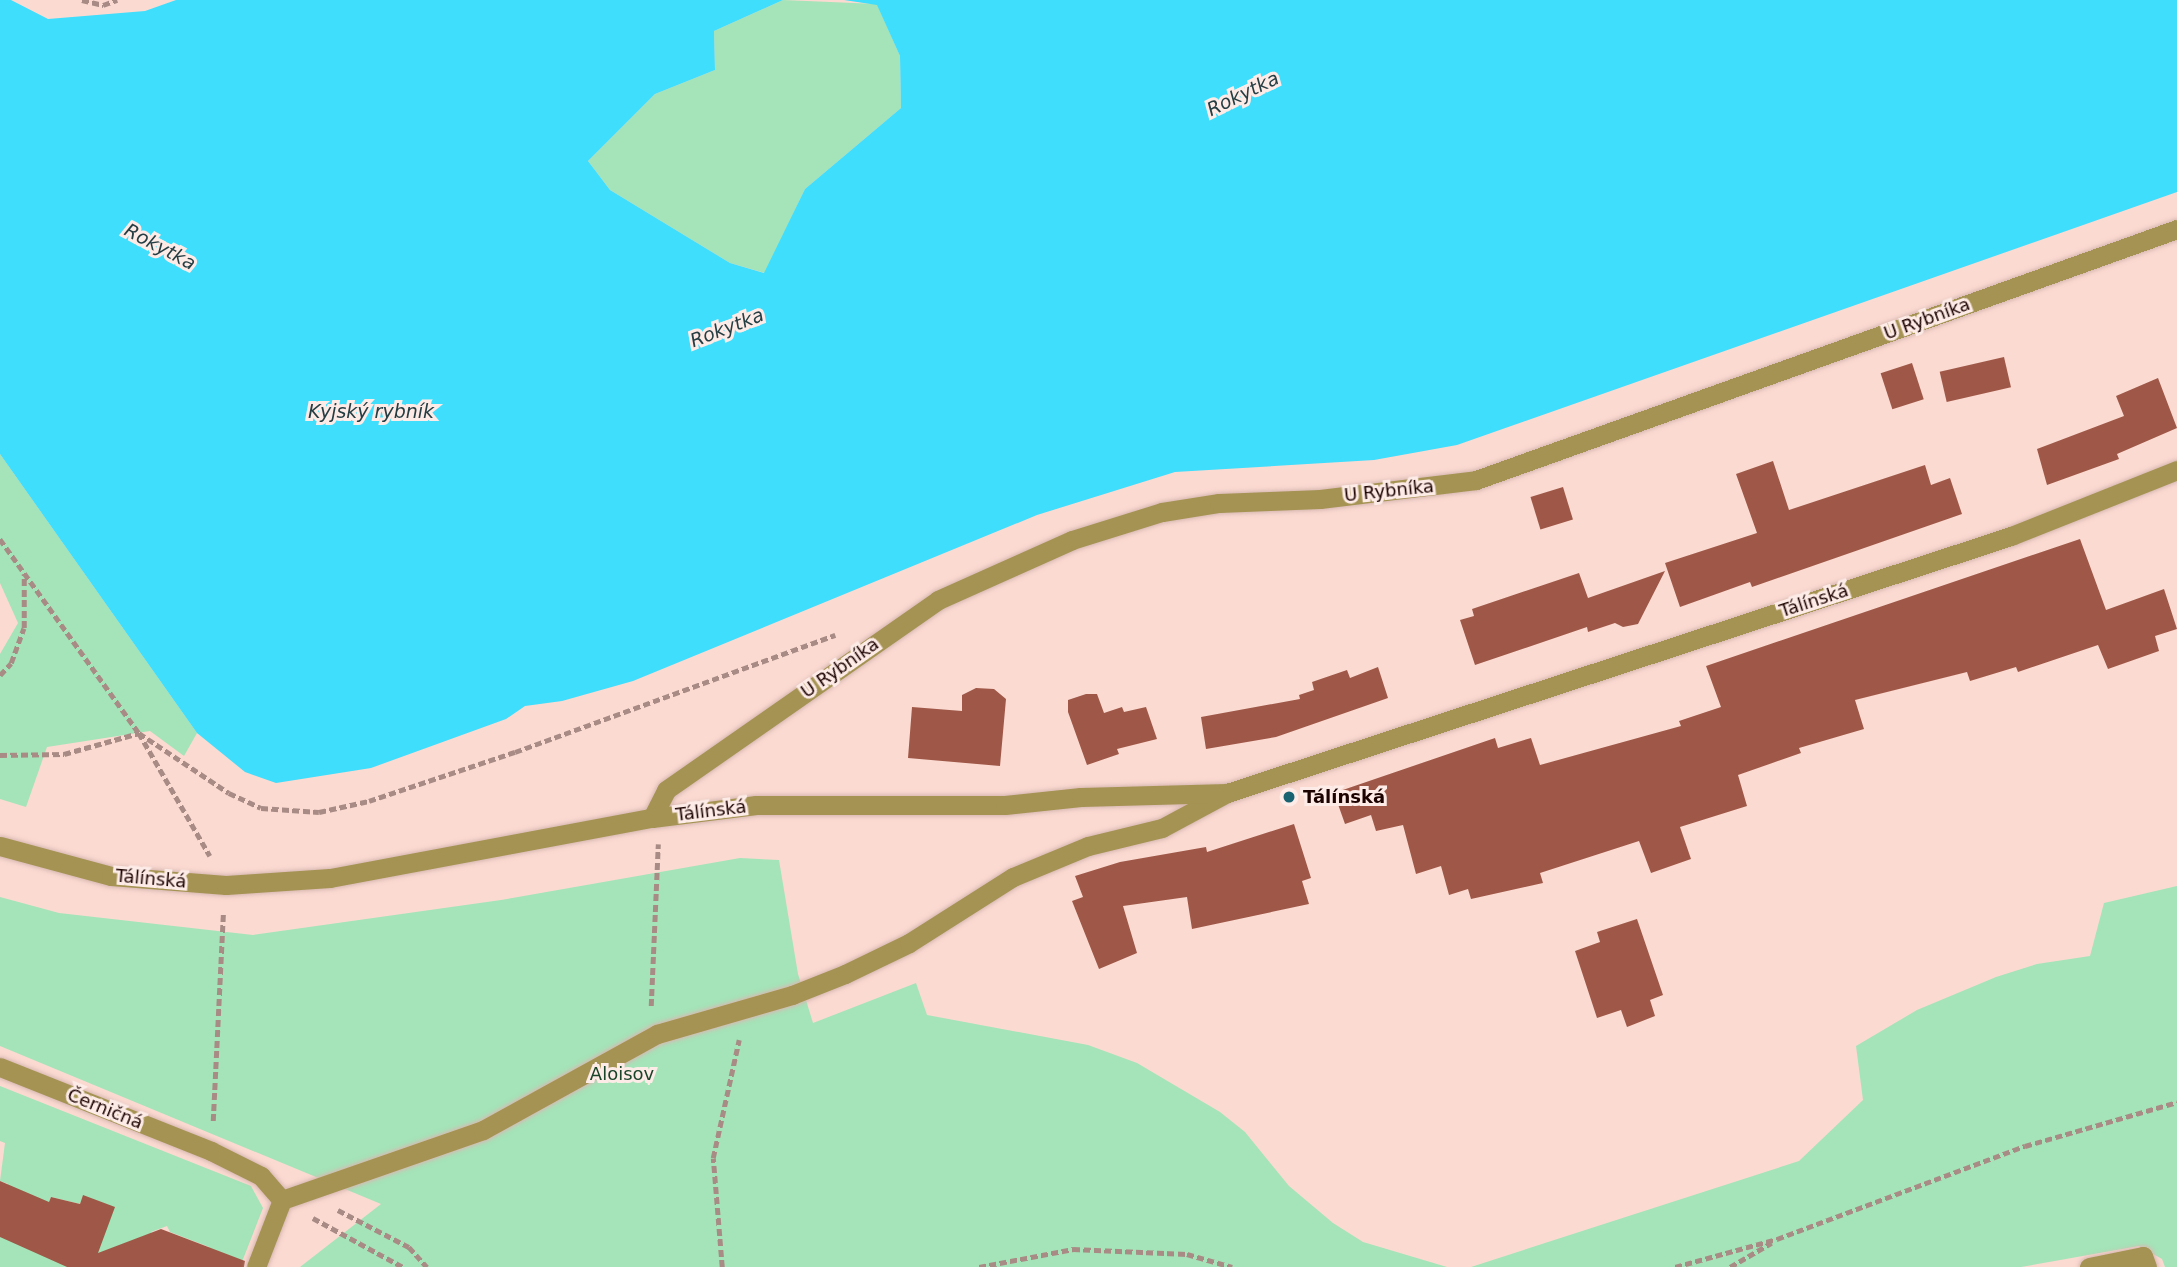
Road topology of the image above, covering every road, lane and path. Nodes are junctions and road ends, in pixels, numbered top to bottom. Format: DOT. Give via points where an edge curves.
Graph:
graph roads {
  1 [pos="82,0"];
  2 [pos="117,0"];
  3 [pos="2177,229"];
  4 [pos="2177,470"];
  5 [pos="0,539"];
  6 [pos="24,573"];
  7 [pos="845,632"];
  8 [pos="0,675"];
  9 [pos="139,733"];
  10 [pos="0,755"];
  11 [pos="1227,793"];
  12 [pos="652,818"];
  13 [pos="658,843"];
  14 [pos="0,846"];
  15 [pos="226,885"];
  16 [pos="746,1008"];
  17 [pos="657,1034"];
  18 [pos="0,1067"];
  19 [pos="2177,1102"];
  20 [pos="211,1151"];
  21 [pos="303,1192"];
  22 [pos="282,1200"];
  23 [pos="1777,1239"];
  24 [pos="2145,1262"];
  25 [pos="256,1267"];
  26 [pos="402,1267"];
  27 [pos="427,1267"];
  28 [pos="722,1267"];
  29 [pos="979,1267"];
  30 [pos="1232,1267"];
  31 [pos="1675,1267"];
  32 [pos="1730,1267"];
  33 [pos="2088,1267"];
  1 -- 2 [label="path" via="103,5"];
  3 -- 12 [label="street, U Rybníka" via="1476,480 1320,499 1219,503 1163,512 1072,540 938,600 666,790"];
  4 -- 11 [label="street, Tálínská" via="2011,536"];
  5 -- 6 [label="path"];
  6 -- 8 [label="path" via="24,628"];
  6 -- 9 [label="path"];
  7 -- 9 [label="path" via="515,752 319,813 261,808 229,793"];
  9 -- 10 [label="path" via="64,754"];
  9 -- 15 [label="path"];
  11 -- 12 [label="street, Tálínská" via="1081,797 1005,805 756,805"];
  11 -- 16 [label="street" via="1162,828 1088,846 1013,877 909,943 803,991"];
  12 -- 15 [label="street, Tálínská" via="330,878"];
  13 -- 17 [label="path" via="650,998"];
  14 -- 15 [label="street, Tálínská" via="111,876"];
  15 -- 20 [label="path"];
  16 -- 17 [label="street"];
  16 -- 28 [label="path" via="713,1158"];
  17 -- 21 [label="street" via="483,1130"];
  18 -- 20 [label="street, Černičná"];
  19 -- 23 [label="path" via="2025,1146"];
  20 -- 22 [label="street, Černičná" via="261,1176"];
  21 -- 22 [label="street"];
  21 -- 27 [label="path" via="409,1247"];
  22 -- 25 [label="street"];
  22 -- 26 [label="path"];
  23 -- 31 [label="path"];
  23 -- 32 [label="path"];
  24 -- 33 [label="street"];
  29 -- 30 [label="path" via="1073,1249 1187,1254"];
}
